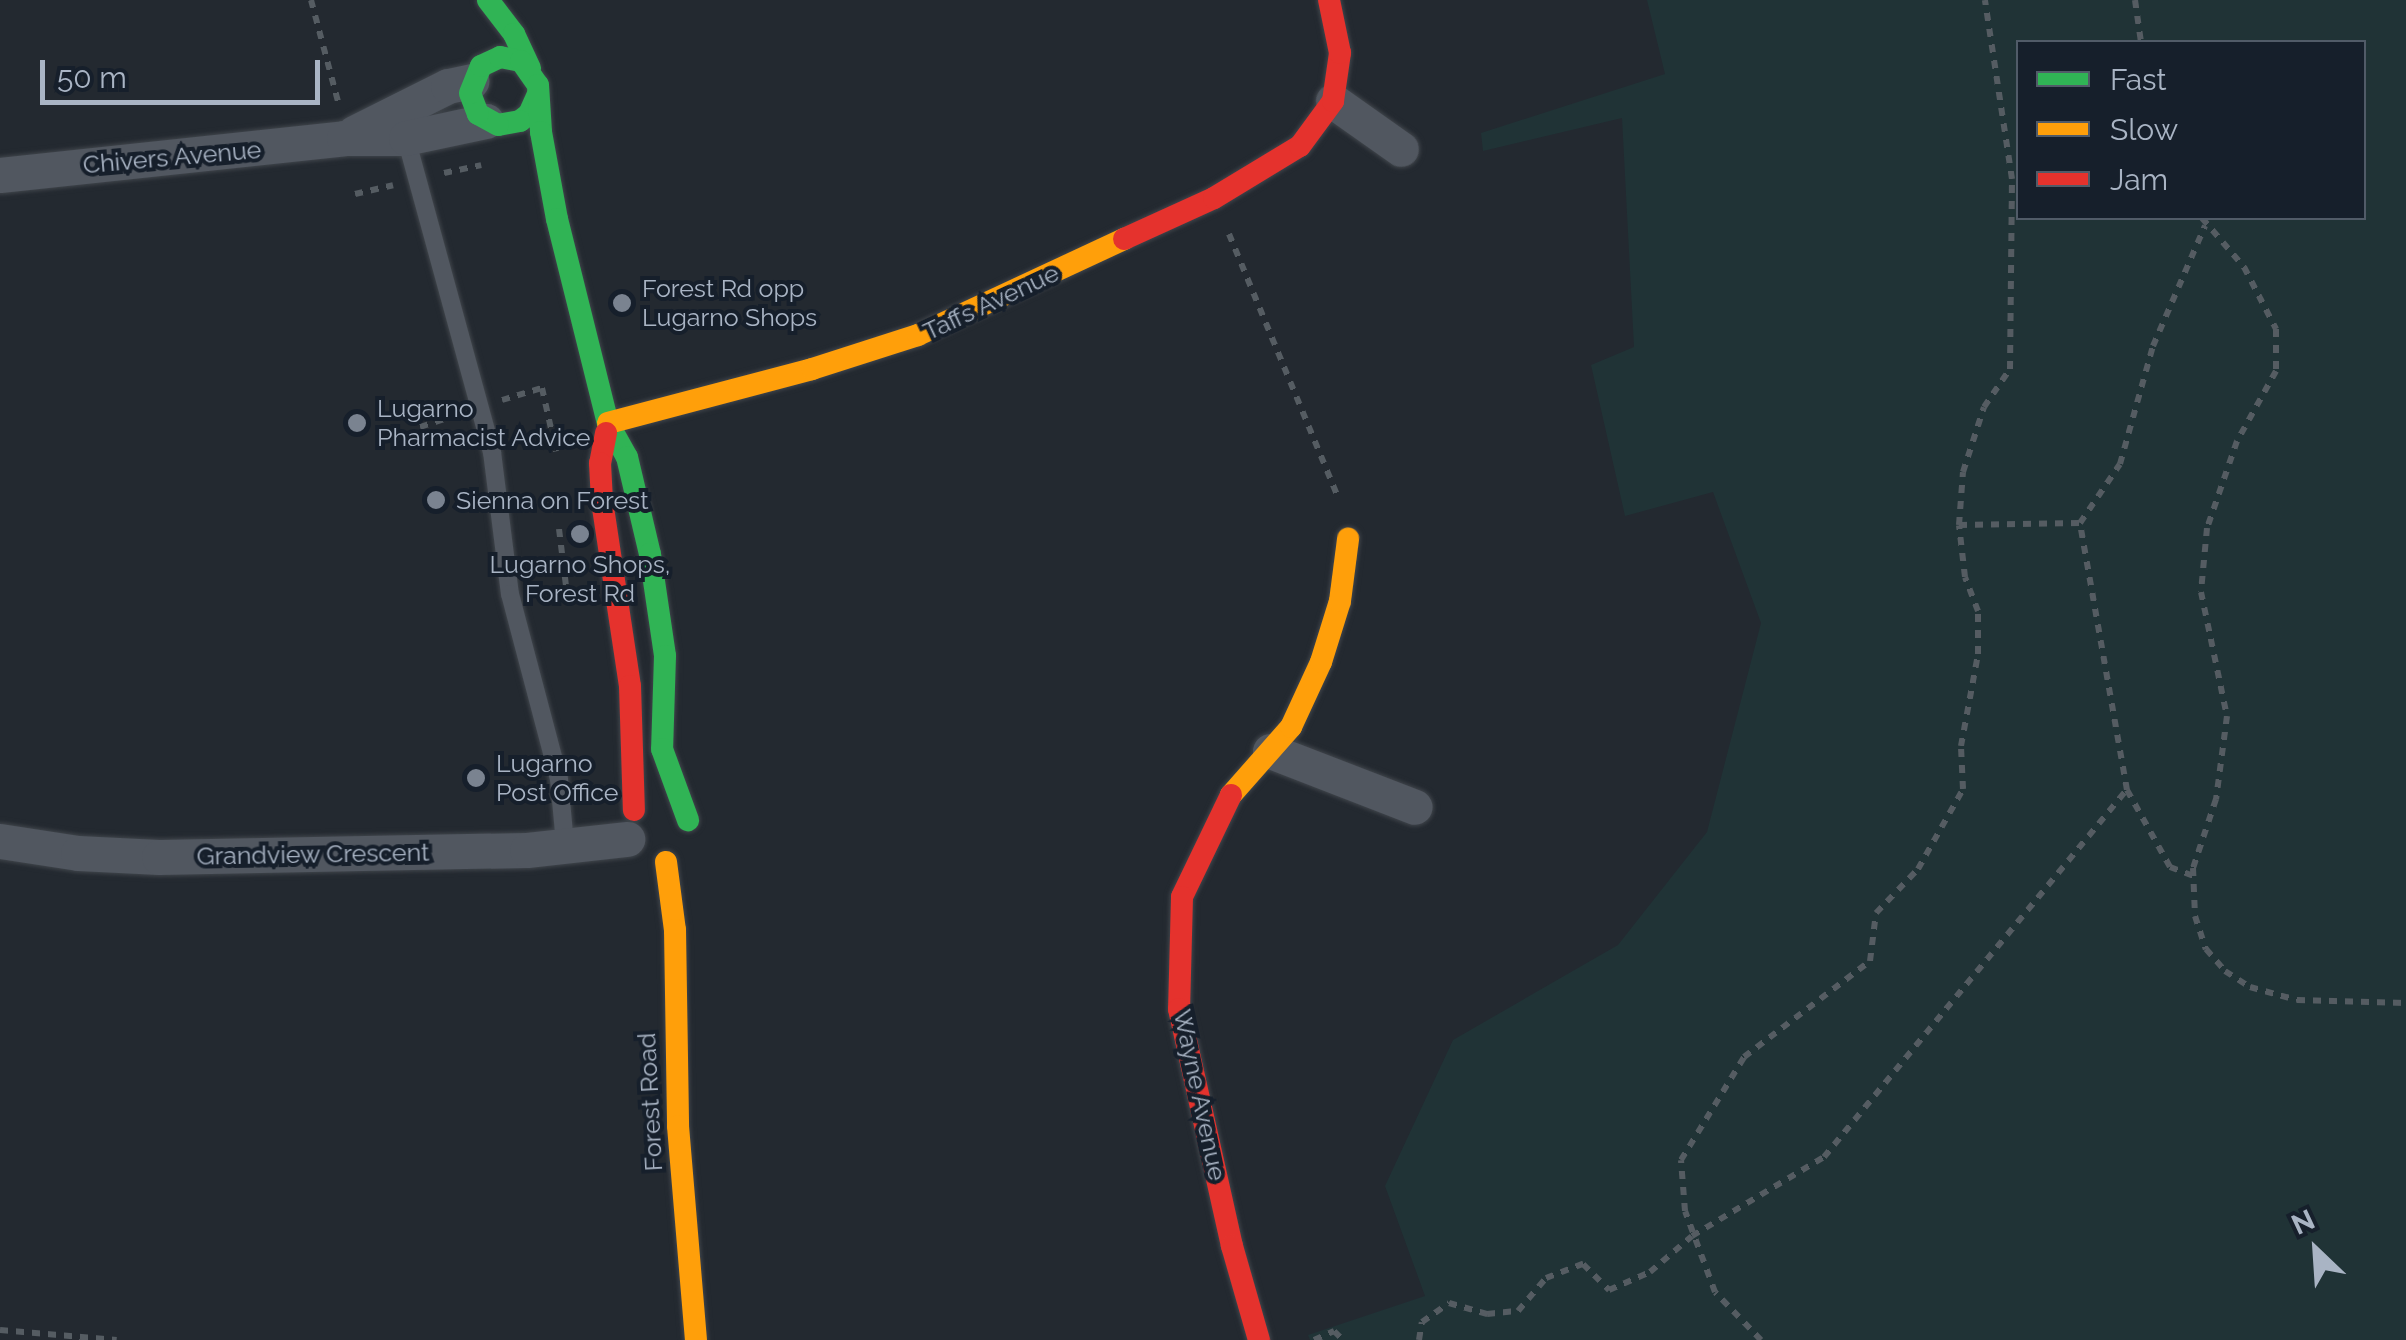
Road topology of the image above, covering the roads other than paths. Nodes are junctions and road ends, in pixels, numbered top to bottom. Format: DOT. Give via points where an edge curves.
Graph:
graph roads {
  1 [pos="488,0"];
  2 [pos="1329,0"];
  3 [pos="468,38"];
  4 [pos="530,68"];
  5 [pos="472,78"];
  6 [pos="538,94"];
  7 [pos="1333,100"];
  8 [pos="342,122"];
  9 [pos="497,130"];
  10 [pos="406,138"];
  11 [pos="1401,150"];
  12 [pos="521,166"];
  13 [pos="0,175"];
  14 [pos="557,219"];
  15 [pos="608,423"];
  16 [pos="1348,540"];
  17 [pos="1270,750"];
  18 [pos="1416,806"];
  19 [pos="0,841"];
  20 [pos="659,842"];
  21 [pos="564,844"];
  22 [pos="696,1340"];
  23 [pos="1259,1340"];
  1 -- 4 [label="street"];
  2 -- 7 [label="street, Taffs Avenue" via="1340,53"];
  3 -- 5 [label="street"];
  4 -- 5 [label="street" via="500,57"];
  4 -- 6 [label="street"];
  5 -- 8 [label="street, Chivers Avenue"];
  5 -- 9 [label="street" via="472,104"];
  6 -- 9 [label="street" via="530,114"];
  6 -- 14 [label="street, Forest Road"];
  7 -- 11 [label="street"];
  7 -- 15 [label="street, Taffs Avenue" via="1300,146 1214,198 918,335"];
  8 -- 10 [label="street, Chivers Avenue"];
  8 -- 13 [label="street, Chivers Avenue"];
  9 -- 10 [label="street, Chivers Avenue"];
  10 -- 21 [label="lane" via="492,452 510,594 560,778"];
  12 -- 14 [label="street, Forest Road"];
  14 -- 15 [label="street, Forest Road"];
  15 -- 20 [label="street, Forest Road" via="601,482 632,710"];
  15 -- 20 [label="street, Forest Road" via="627,457 665,656"];
  16 -- 17 [label="street, Wayne Avenue" via="1340,601 1321,662 1291,727"];
  17 -- 18 [label="street"];
  17 -- 23 [label="street, Wayne Avenue" via="1230,797 1182,897 1179,1009"];
  19 -- 21 [label="street, Grandview Crescent" via="145,856"];
  20 -- 21 [label="street, Grandview Crescent"];
  20 -- 22 [label="street, Forest Road" via="675,930 678,1126"];
}
